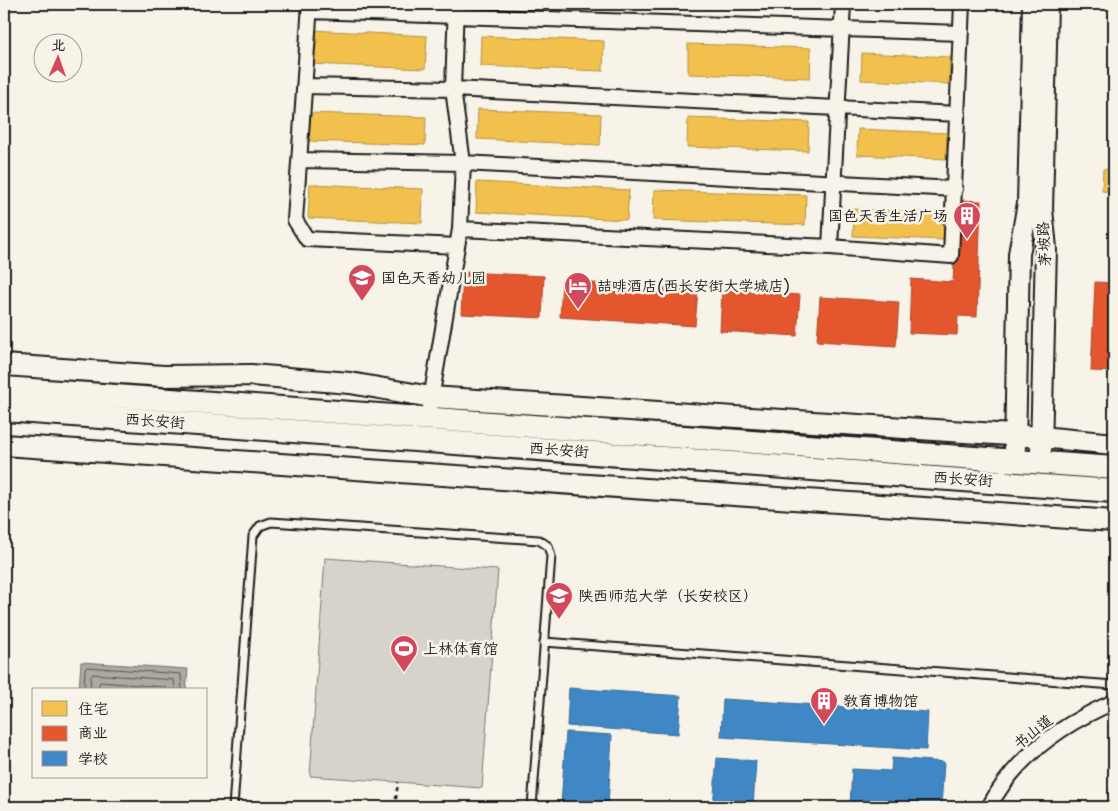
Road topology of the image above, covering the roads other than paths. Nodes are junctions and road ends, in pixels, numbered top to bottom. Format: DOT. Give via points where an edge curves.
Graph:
graph roads {
  1 [pos="843,4"];
  2 [pos="962,4"];
  3 [pos="1033,4"];
  4 [pos="1047,4"];
  5 [pos="310,8"];
  6 [pos="455,11"];
  7 [pos="842,29"];
  8 [pos="961,33"];
  9 [pos="305,86"];
  10 [pos="453,89"];
  11 [pos="838,108"];
  12 [pos="958,114"];
  13 [pos="301,160"];
  14 [pos="463,163"];
  15 [pos="833,183"];
  16 [pos="954,189"];
  17 [pos="460,229"];
  18 [pos="457,246"];
  19 [pos="830,247"];
  20 [pos="4,365"];
  21 [pos="1016,382"];
  22 [pos="1043,383"];
  23 [pos="4,388"];
  24 [pos="429,408"];
  25 [pos="4,410"];
  26 [pos="1015,436"];
  27 [pos="1041,437"];
  28 [pos="1114,444"];
  29 [pos="4,445"];
  30 [pos="1040,463"];
  31 [pos="1114,468"];
  32 [pos="1014,472"];
  33 [pos="1040,485"];
  34 [pos="1114,491"];
  35 [pos="1114,521"];
  36 [pos="544,642"];
  37 [pos="1114,685"];
  38 [pos="1114,702"];
  39 [pos="233,807"];
  40 [pos="532,807"];
  41 [pos="989,807"];
  1 -- 7 [label="street"];
  2 -- 8 [label="street"];
  3 -- 21 [label="main road, 茅坡路" via="1028,203 1019,254"];
  4 -- 22 [label="main road, 茅坡路" via="1042,210 1046,248"];
  5 -- 6 [label="street"];
  5 -- 9 [label="street"];
  6 -- 7 [label="street"];
  6 -- 10 [label="street"];
  7 -- 8 [label="street"];
  7 -- 11 [label="street"];
  8 -- 12 [label="street"];
  9 -- 10 [label="street"];
  9 -- 13 [label="street"];
  10 -- 11 [label="street"];
  10 -- 14 [label="street"];
  11 -- 12 [label="street"];
  11 -- 15 [label="street"];
  12 -- 16 [label="street"];
  13 -- 14 [label="street"];
  13 -- 18 [label="street" via="295,220 307,239"];
  14 -- 15 [label="street"];
  14 -- 17 [label="street"];
  15 -- 16 [label="street"];
  15 -- 19 [label="street"];
  16 -- 19 [label="street" via="951,256"];
  17 -- 18 [label="street"];
  17 -- 19 [label="street"];
  18 -- 24 [label="street"];
  20 -- 24 [label="main road" via="164,376 251,375 350,383"];
  21 -- 22 [label="main road"];
  21 -- 26 [label="main road, 茅坡路"];
  22 -- 27 [label="main road, 茅坡路"];
  23 -- 24 [label="main road, 西长安街"];
  24 -- 26 [label="main road"];
  24 -- 32 [label="main road, 西长安街"];
  25 -- 32 [label="main road, 西长安街"];
  26 -- 27 [label="main road"];
  26 -- 32 [label="main road, 茅坡路"];
  27 -- 28 [label="main road"];
  27 -- 30 [label="main road, 茅坡路"];
  29 -- 35 [label="main road"];
  30 -- 31 [label="main road, 西长安街"];
  30 -- 32 [label="main road, 西长安街"];
  30 -- 33 [label="main road, 茅坡路"];
  32 -- 33 [label="main road, 西长安街"];
  33 -- 34 [label="main road, 西长安街"];
  36 -- 37 [label="lane"];
  36 -- 39 [label="lane" via="551,556 548,546 539,540 271,522 260,526 253,536"];
  36 -- 40 [label="lane"];
  38 -- 41 [label="street, 书山道" via="1064,727 1033,749 1013,770"];
}
